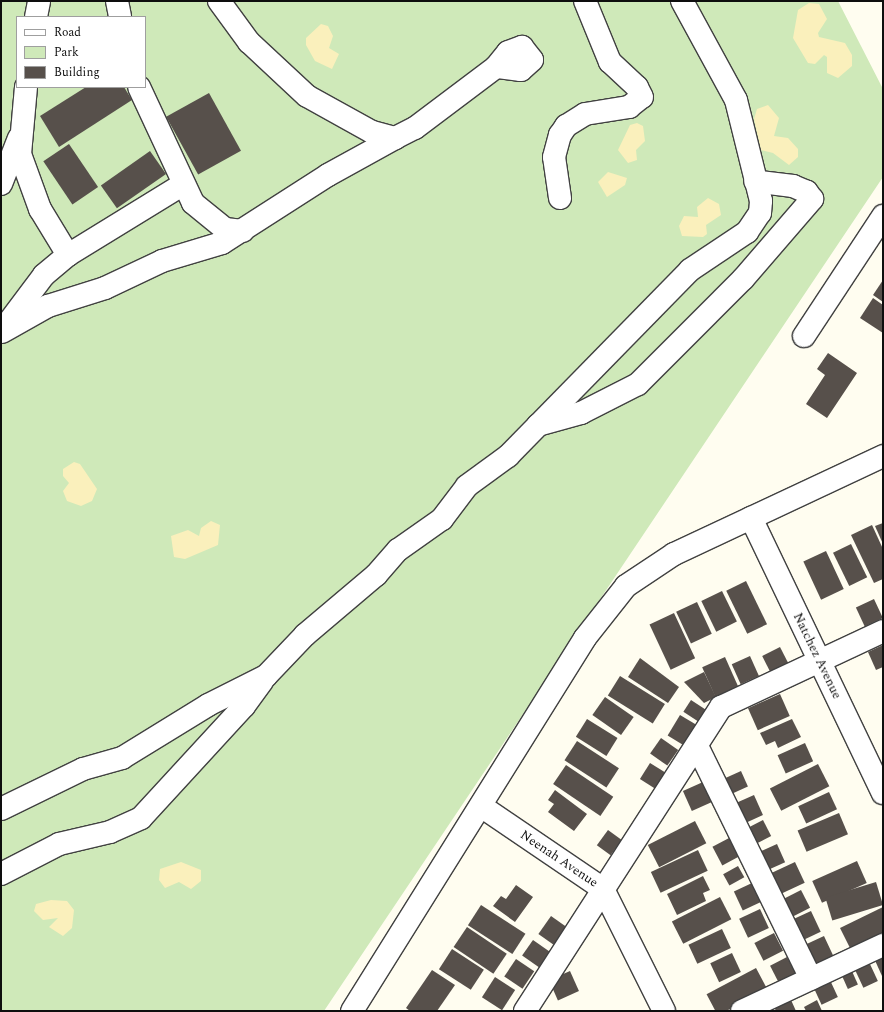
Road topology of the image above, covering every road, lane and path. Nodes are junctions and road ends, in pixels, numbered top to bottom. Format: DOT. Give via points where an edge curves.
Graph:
graph roads {
  1 [pos="39,1"];
  2 [pos="117,1"];
  3 [pos="219,1"];
  4 [pos="585,1"];
  5 [pos="682,1"];
  6 [pos="36,16"];
  7 [pos="120,16"];
  8 [pos="496,67"];
  9 [pos="26,88"];
  10 [pos="139,88"];
  11 [pos="20,137"];
  12 [pos="395,138"];
  13 [pos="755,181"];
  14 [pos="1,184"];
  15 [pos="182,185"];
  16 [pos="560,198"];
  17 [pos="883,216"];
  18 [pos="243,231"];
  19 [pos="68,255"];
  20 [pos="2,333"];
  21 [pos="804,336"];
  22 [pos="538,425"];
  23 [pos="883,456"];
  24 [pos="751,518"];
  25 [pos="883,631"];
  26 [pos="819,660"];
  27 [pos="266,676"];
  28 [pos="697,746"];
  29 [pos="883,793"];
  30 [pos="481,806"];
  31 [pos="1,809"];
  32 [pos="1,874"];
  33 [pos="603,890"];
  34 [pos="883,945"];
  35 [pos="811,979"];
  36 [pos="352,1011"];
  37 [pos="525,1011"];
  38 [pos="664,1011"];
  39 [pos="742,1011"];
  1 -- 6 [label="street"];
  2 -- 7 [label="street"];
  3 -- 12 [label="street" via="249,42 307,96 372,132"];
  4 -- 16 [label="street" via="610,62 637,87 642,98 629,107 585,114 566,126 560,135 554,157"];
  5 -- 13 [label="street" via="736,100"];
  8 -- 12 [label="street" via="415,128"];
  9 -- 11 [label="street"];
  10 -- 15 [label="street"];
  11 -- 14 [label="street"];
  11 -- 19 [label="street" via="20,154 40,209"];
  12 -- 18 [label="street" via="328,175"];
  13 -- 22 [label="street" via="760,190 760,213 747,232 690,270"];
  13 -- 22 [label="street" via="793,186 808,192 812,199 743,280 638,384 581,413"];
  15 -- 18 [label="street" via="192,204 216,224"];
  15 -- 19 [label="street"];
  17 -- 21 [label="street"];
  18 -- 20 [label="street" via="222,243 162,261 105,288 30,314"];
  19 -- 20 [label="street" via="44,274"];
  22 -- 27 [label="street" via="508,456 467,486 442,519 398,550 376,575 305,636"];
  23 -- 24 [label="street"];
  24 -- 26 [label="street, Natchez Avenue"];
  24 -- 30 [label="street" via="674,554 626,586 586,638"];
  25 -- 26 [label="street"];
  26 -- 28 [label="street" via="721,707"];
  26 -- 29 [label="street, Natchez Avenue"];
  27 -- 31 [label="street" via="208,705 122,758 83,769"];
  27 -- 32 [label="street" via="244,706 141,818 110,832 59,844"];
  28 -- 33 [label="street"];
  28 -- 35 [label="street"];
  30 -- 33 [label="street, Neenah Avenue"];
  30 -- 36 [label="street"];
  33 -- 37 [label="street"];
  33 -- 38 [label="street, Neenah Avenue"];
  34 -- 35 [label="street"];
  35 -- 39 [label="street"];
}
